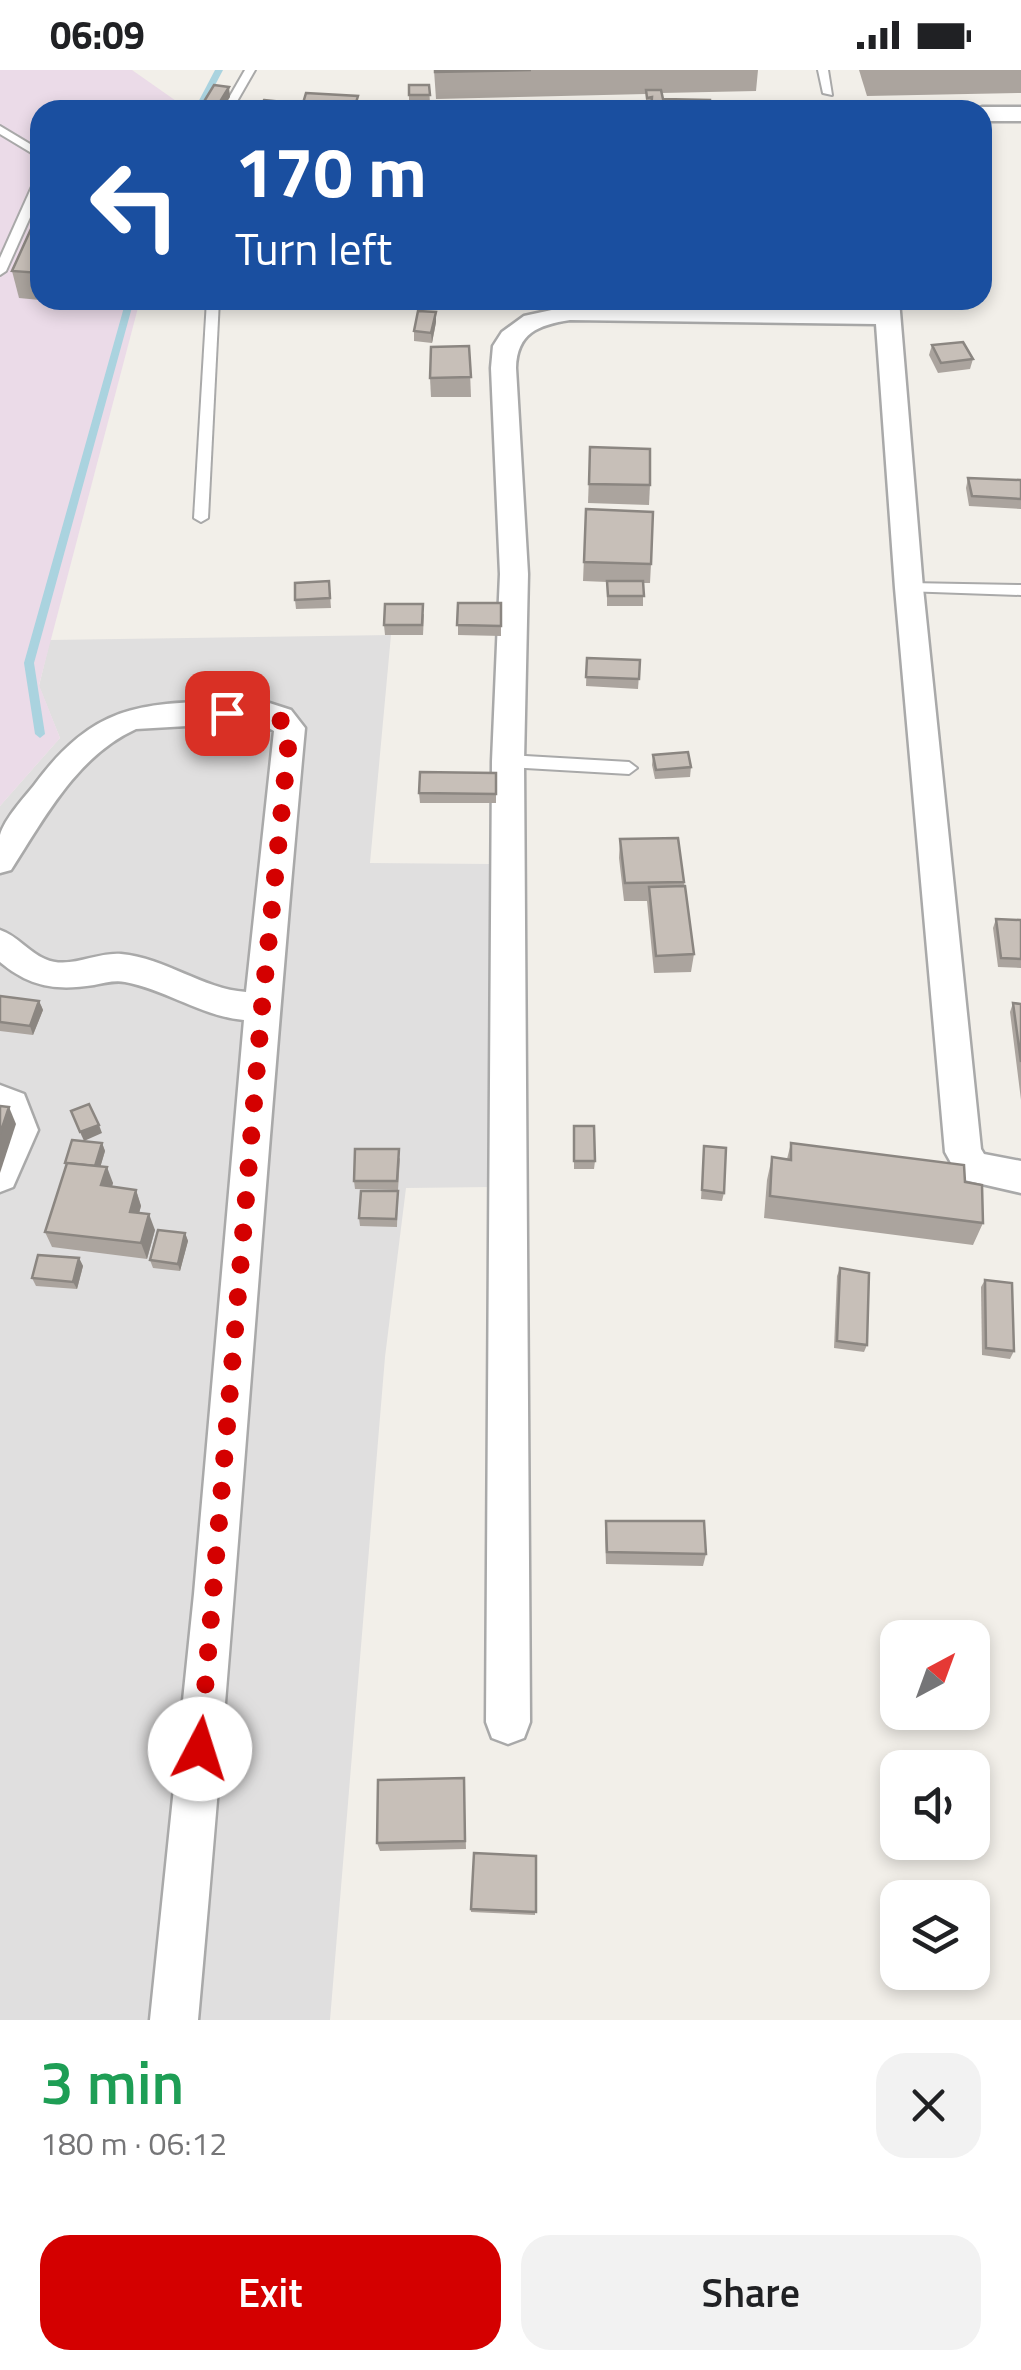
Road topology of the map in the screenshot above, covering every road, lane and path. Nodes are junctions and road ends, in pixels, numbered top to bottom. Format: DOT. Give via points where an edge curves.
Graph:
graph roads {
  1 [pos="250,70"];
  2 [pos="823,70"];
  3 [pos="828,93"];
  4 [pos="234,100"];
  5 [pos="992,114"];
  6 [pos="1021,114"];
  7 [pos="0,129"];
  8 [pos="30,148"];
  9 [pos="30,204"];
  10 [pos="0,271"];
  11 [pos="212,310"];
  12 [pos="782,310"];
  13 [pos="888,310"];
  14 [pos="201,518"];
  15 [pos="909,588"];
  16 [pos="1021,590"];
  17 [pos="508,761"];
  18 [pos="629,768"];
  19 [pos="0,860"];
  20 [pos="0,943"];
  21 [pos="262,1007"];
  22 [pos="0,1100"];
  23 [pos="0,1176"];
  24 [pos="1021,1177"];
  25 [pos="508,1722"];
  26 [pos="174,2020"];
  1 -- 4 [label="lane"];
  2 -- 3 [label="lane"];
  5 -- 6 [label="street"];
  7 -- 8 [label="lane"];
  9 -- 10 [label="lane"];
  11 -- 14 [label="lane"];
  12 -- 17 [label="street" via="546,316 512,333 503,350 516,668"];
  13 -- 15 [label="street"];
  15 -- 16 [label="lane"];
  15 -- 24 [label="street" via="962,1152 974,1168"];
  17 -- 18 [label="lane"];
  17 -- 25 [label="street"];
  19 -- 21 [label="street" via="46,791 93,740 130,719 260,712 280,718 290,728"];
  20 -- 21 [label="street" via="32,969 59,977 118,968 153,974 220,1004"];
  21 -- 26 [label="street"];
  22 -- 23 [label="street" via="10,1105 20,1130"];
}
